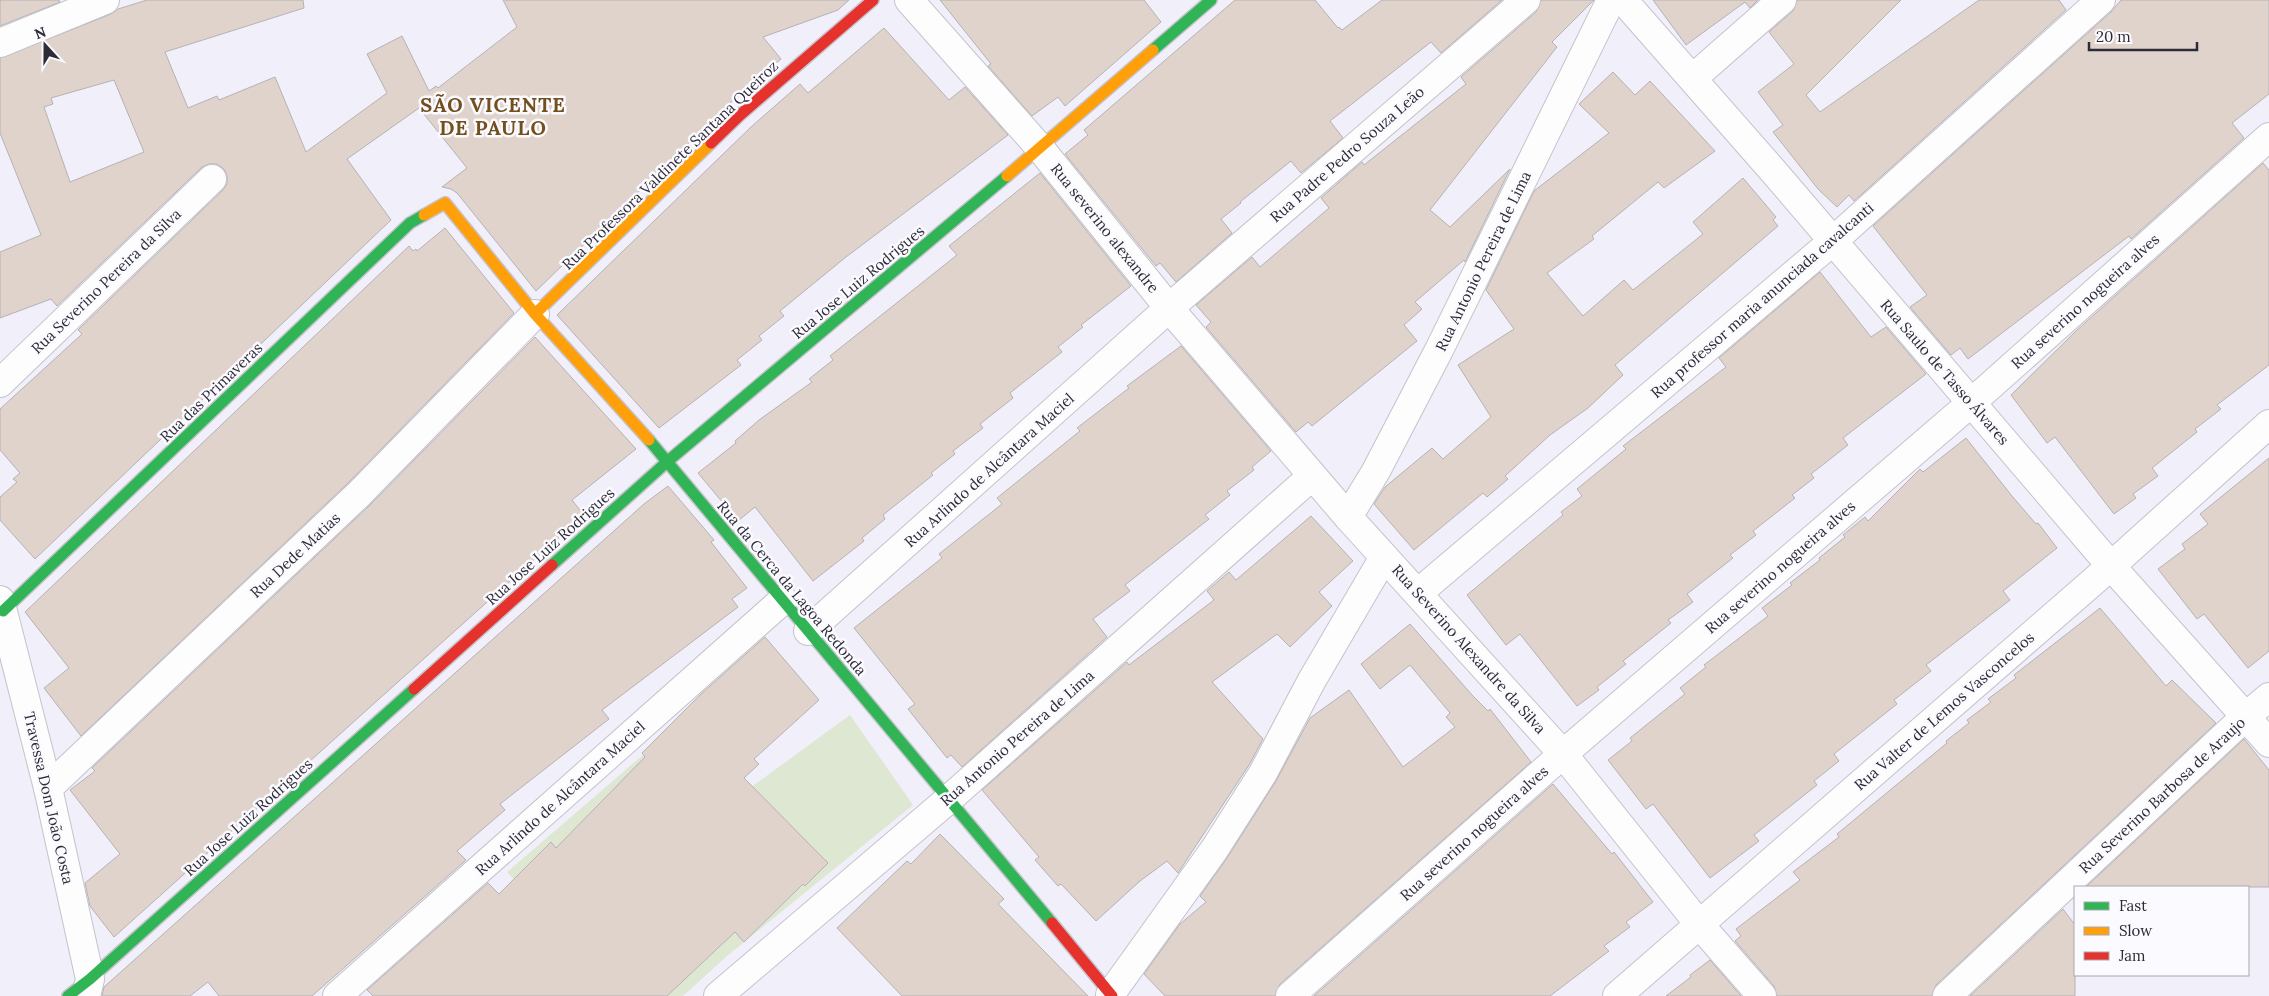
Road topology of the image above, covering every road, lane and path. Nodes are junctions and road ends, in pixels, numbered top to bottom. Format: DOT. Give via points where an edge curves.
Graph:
graph roads {
  1 [pos="105,0"];
  2 [pos="873,0"];
  3 [pos="909,0"];
  4 [pos="1210,0"];
  5 [pos="1526,0"];
  6 [pos="1611,0"];
  7 [pos="1623,0"];
  8 [pos="1782,0"];
  9 [pos="2101,0"];
  10 [pos="0,43"];
  11 [pos="1693,78"];
  12 [pos="2269,137"];
  13 [pos="1040,148"];
  14 [pos="212,179"];
  15 [pos="445,203"];
  16 [pos="1833,241"];
  17 [pos="1169,308"];
  18 [pos="536,314"];
  19 [pos="0,383"];
  20 [pos="1971,403"];
  21 [pos="2269,424"];
  22 [pos="668,461"];
  23 [pos="1312,476"];
  24 [pos="1348,517"];
  25 [pos="1384,557"];
  26 [pos="2111,566"];
  27 [pos="1418,593"];
  28 [pos="782,600"];
  29 [pos="2,606"];
  30 [pos="808,631"];
  31 [pos="2269,697"];
  32 [pos="2245,717"];
  33 [pos="2269,743"];
  34 [pos="1563,754"];
  35 [pos="48,788"];
  36 [pos="948,799"];
  37 [pos="1699,924"];
  38 [pos="88,987"];
  39 [pos="68,996"];
  40 [pos="337,996"];
  41 [pos="718,996"];
  42 [pos="1110,996"];
  43 [pos="1290,996"];
  44 [pos="1617,996"];
  45 [pos="1762,996"];
  46 [pos="1947,996"];
  1 -- 10 [label="street"];
  2 -- 18 [label="street, Rua Professora Valdinete Santana Queiroz" via="740,115"];
  3 -- 13 [label="street"];
  4 -- 13 [label="street, Rua Jose Luiz Rodrigues"];
  5 -- 17 [label="street, Rua Padre Pedro Souza Leão"];
  6 -- 24 [label="street, Rua Antonio Pereira de Lima" via="1439,350 1376,471"];
  7 -- 11 [label="street, Rua Saulo de Tasso Álvares"];
  8 -- 11 [label="street"];
  9 -- 16 [label="street, Rua professor maria anunciada cavalcanti"];
  11 -- 16 [label="street, Rua Saulo de Tasso Álvares"];
  12 -- 20 [label="street, Rua severino nogueira alves"];
  13 -- 17 [label="street, Rua severino alexandre"];
  13 -- 22 [label="street, Rua Jose Luiz Rodrigues"];
  14 -- 19 [label="street, Rua Severino Pereira da Silva"];
  15 -- 18 [label="street, Rua da Cerca da Lagoa Redonda"];
  15 -- 29 [label="street, Rua das Primaveras" via="410,223"];
  16 -- 20 [label="street, Rua Saulo de Tasso Álvares"];
  16 -- 27 [label="street, Rua professor maria anunciada cavalcanti"];
  17 -- 23 [label="street, Rua Severino Alexandre da Silva"];
  17 -- 30 [label="street, Rua Arlindo de Alcântara Maciel"];
  18 -- 22 [label="street, Rua da Cerca da Lagoa Redonda"];
  18 -- 35 [label="street, Rua Dede Matias" via="359,494"];
  20 -- 26 [label="street, Rua Saulo de Tasso Álvares"];
  20 -- 34 [label="street, Rua severino nogueira alves"];
  21 -- 26 [label="street, Rua Valter de Lemos Vasconcelos"];
  22 -- 28 [label="street, Rua da Cerca da Lagoa Redonda"];
  22 -- 38 [label="street, Rua Jose Luiz Rodrigues"];
  23 -- 24 [label="street, Rua Severino Alexandre da Silva"];
  23 -- 36 [label="street, Rua Antonio Pereira de Lima"];
  24 -- 25 [label="street, Rua Severino Alexandre da Silva"];
  25 -- 27 [label="street, Rua Severino Alexandre da Silva"];
  25 -- 42 [label="street" via="1248,796 1214,850"];
  26 -- 32 [label="street, Rua Saulo de Tasso Álvares"];
  26 -- 37 [label="street, Rua Valter de Lemos Vasconcelos"];
  27 -- 34 [label="street, Rua Severino Alexandre da Silva"];
  28 -- 30 [label="street, Rua da Cerca da Lagoa Redonda"];
  28 -- 40 [label="street, Rua Arlindo de Alcântara Maciel"];
  29 -- 35 [label="street, Travessa Dom João Costa"];
  30 -- 36 [label="street, Rua da Cerca da Lagoa Redonda"];
  31 -- 32 [label="street, Rua Severino Barbosa de Araujo"];
  32 -- 33 [label="street, Rua Saulo de Tasso Álvares"];
  32 -- 46 [label="street, Rua Severino Barbosa de Araujo"];
  34 -- 37 [label="street, Rua Severino Alexandre da Silva"];
  34 -- 43 [label="street, Rua severino nogueira alves"];
  35 -- 38 [label="street, Travessa Dom João Costa"];
  36 -- 41 [label="street, Rua Antonio Pereira de Lima"];
  36 -- 42 [label="street, Rua da Cerca da Lagoa Redonda"];
  37 -- 44 [label="street, Rua Valter de Lemos Vasconcelos"];
  37 -- 45 [label="street, Rua Severino Alexandre da Silva"];
  38 -- 39 [label="street, Rua Jose Luiz Rodrigues"];
}
